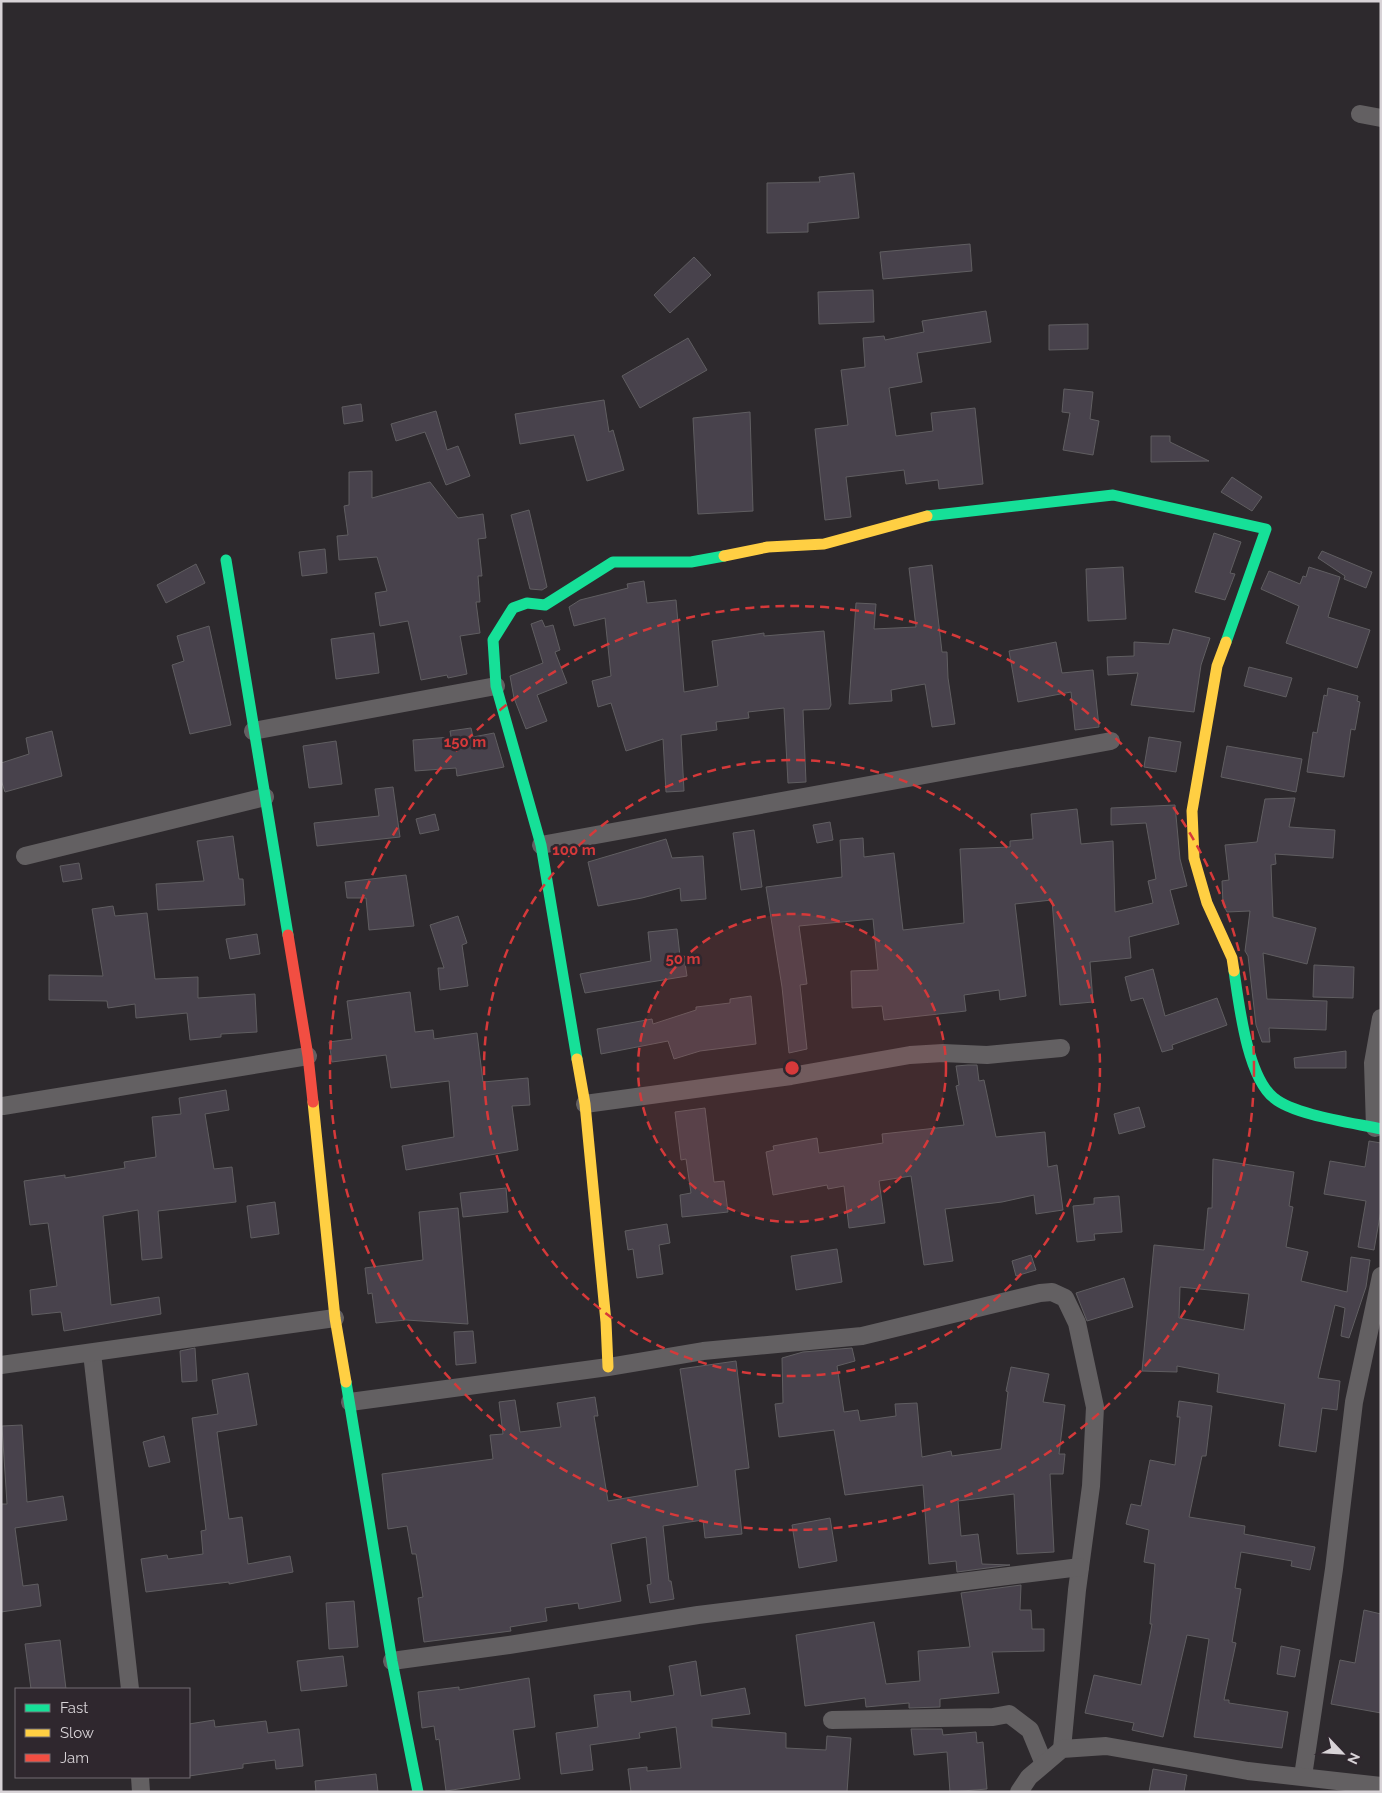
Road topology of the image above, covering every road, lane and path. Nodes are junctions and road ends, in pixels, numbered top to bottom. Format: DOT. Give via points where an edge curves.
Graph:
graph roads {
  1 [pos="1360,114"];
  2 [pos="1381,118"];
  3 [pos="226,560"];
  4 [pos="496,686"];
  5 [pos="253,730"];
  6 [pos="1111,741"];
  7 [pos="265,798"];
  8 [pos="541,845"];
  9 [pos="25,856"];
  10 [pos="1381,1018"];
  11 [pos="1061,1048"];
  12 [pos="308,1056"];
  13 [pos="586,1104"];
  14 [pos="3,1106"];
  15 [pos="1378,1129"];
  16 [pos="1381,1276"];
  17 [pos="335,1318"];
  18 [pos="92,1353"];
  19 [pos="1,1364"];
  20 [pos="608,1368"];
  21 [pos="350,1402"];
  22 [pos="1080,1567"];
  23 [pos="392,1661"];
  24 [pos="130,1688"];
  25 [pos="832,1720"];
  26 [pos="1062,1749"];
  27 [pos="1044,1764"];
  28 [pos="1303,1776"];
  29 [pos="140,1778"];
  30 [pos="1381,1786"];
  31 [pos="141,1792"];
  32 [pos="418,1792"];
  33 [pos="1019,1792"];
  1 -- 2 [label="street"];
  3 -- 5 [label="street"];
  4 -- 5 [label="street"];
  4 -- 8 [label="street"];
  4 -- 15 [label="street" via="492,640 512,608 527,603 545,605 613,562 691,562 768,547 824,544 925,516 1113,495 1266,530 1217,666 1192,811 1194,858 1207,903 1232,958 1242,1028 1259,1078 1273,1098 1291,1108"];
  5 -- 7 [label="street"];
  6 -- 8 [label="street"];
  7 -- 9 [label="street"];
  7 -- 12 [label="street"];
  8 -- 13 [label="street"];
  10 -- 15 [label="street" via="1373,1063"];
  11 -- 13 [label="street" via="987,1055 910,1055 791,1076"];
  12 -- 14 [label="street"];
  12 -- 17 [label="street"];
  13 -- 20 [label="street"];
  16 -- 28 [label="street" via="1354,1402 1334,1569"];
  17 -- 18 [label="street"];
  17 -- 21 [label="street"];
  18 -- 19 [label="street"];
  18 -- 24 [label="street"];
  20 -- 21 [label="street"];
  20 -- 22 [label="street" via="703,1351 862,1336 1052,1292 1065,1298 1077,1323 1095,1407 1091,1486"];
  21 -- 23 [label="street"];
  22 -- 23 [label="street" via="698,1615"];
  22 -- 26 [label="street"];
  23 -- 32 [label="street"];
  25 -- 27 [label="street" via="1009,1714 1030,1730"];
  26 -- 27 [label="street"];
  26 -- 28 [label="street" via="1106,1746 1248,1771"];
  27 -- 33 [label="street" via="1029,1777"];
  28 -- 30 [label="street"];
  29 -- 31 [label="street"];
}
